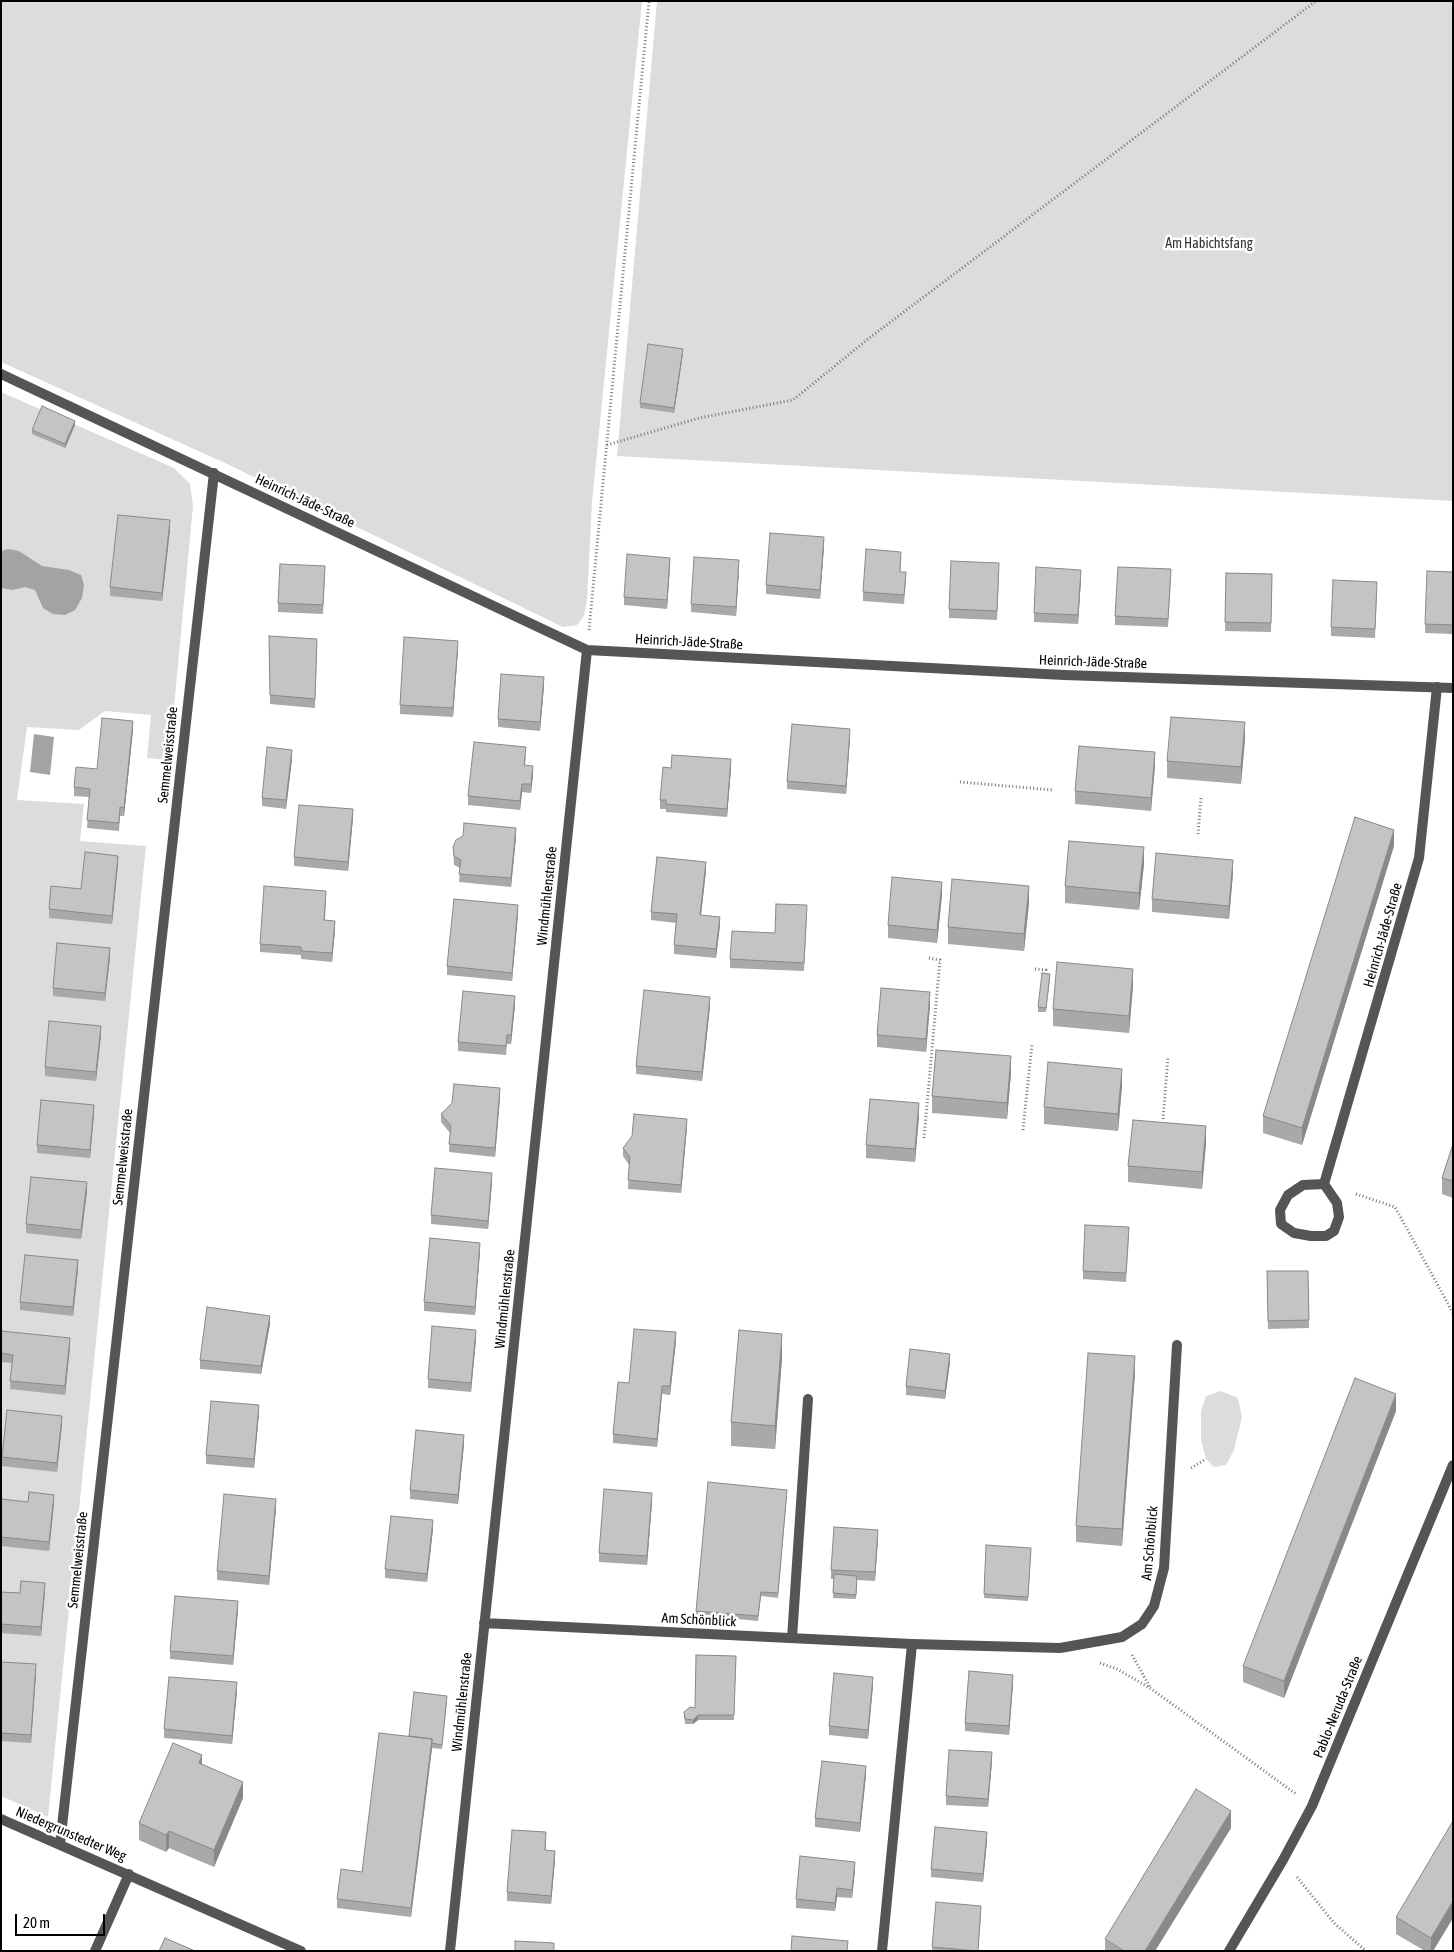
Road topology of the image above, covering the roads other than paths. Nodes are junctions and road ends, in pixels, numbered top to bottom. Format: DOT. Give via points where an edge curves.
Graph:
graph roads {
  1 [pos="1,374"];
  2 [pos="214,473"];
  3 [pos="587,650"];
  4 [pos="1436,687"];
  5 [pos="1453,688"];
  6 [pos="1324,1184"];
  7 [pos="1177,1344"];
  8 [pos="808,1399"];
  9 [pos="1453,1465"];
  10 [pos="484,1623"];
  11 [pos="792,1638"];
  12 [pos="912,1644"];
  13 [pos="1,1819"];
  14 [pos="60,1844"];
  15 [pos="129,1874"];
  16 [pos="95,1951"];
  17 [pos="301,1951"];
  18 [pos="450,1951"];
  19 [pos="882,1951"];
  20 [pos="1229,1951"];
  1 -- 2 [label="street, Heinrich-Jäde-Straße"];
  2 -- 3 [label="street, Heinrich-Jäde-Straße"];
  2 -- 14 [label="street, Semmelweisstraße"];
  3 -- 4 [label="street, Heinrich-Jäde-Straße" via="1064,675"];
  3 -- 10 [label="street, Windmühlenstraße"];
  4 -- 5 [label="street, Heinrich-Jäde-Straße"];
  4 -- 6 [label="street, Heinrich-Jäde-Straße" via="1420,858"];
  6 -- 6 [label="street" via="1338,1202 1334,1230 1326,1236 1311,1236 1294,1233 1281,1224 1280,1210 1288,1195 1303,1185"];
  7 -- 12 [label="street, Am Schönblick" via="1164,1568 1154,1606 1142,1624 1122,1637 1060,1648"];
  8 -- 11 [label="street"];
  9 -- 20 [label="street, Pablo-Neruda-Straße" via="1312,1806"];
  10 -- 11 [label="street, Am Schönblick"];
  10 -- 18 [label="street, Windmühlenstraße"];
  11 -- 12 [label="street, Am Schönblick"];
  12 -- 19 [label="street"];
  13 -- 14 [label="street, Niedergrunstedter Weg"];
  14 -- 15 [label="street, Niedergrunstedter Weg"];
  15 -- 16 [label="street"];
  15 -- 17 [label="street"];
}
